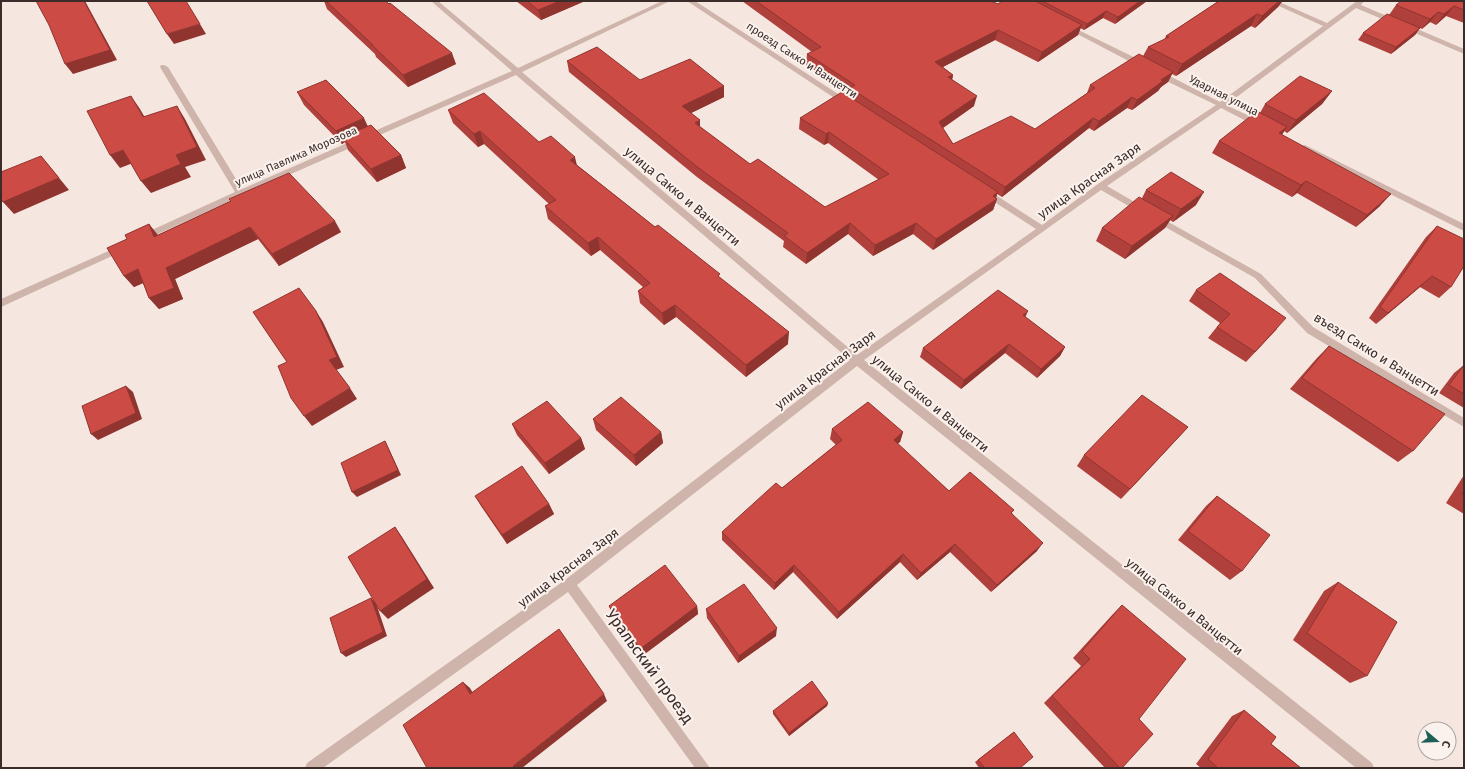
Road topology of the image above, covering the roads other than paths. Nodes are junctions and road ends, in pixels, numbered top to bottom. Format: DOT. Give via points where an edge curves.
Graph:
graph roads {
  1 [pos="434,1"];
  2 [pos="667,1"];
  3 [pos="690,1"];
  4 [pos="1272,1"];
  5 [pos="1359,3"];
  6 [pos="1060,23"];
  7 [pos="1329,26"];
  8 [pos="1464,52"];
  9 [pos="164,67"];
  10 [pos="516,72"];
  11 [pos="1221,105"];
  12 [pos="856,109"];
  13 [pos="1269,130"];
  14 [pos="1297,144"];
  15 [pos="976,186"];
  16 [pos="1101,186"];
  17 [pos="240,193"];
  18 [pos="1464,228"];
  19 [pos="1042,230"];
  20 [pos="1,303"];
  21 [pos="857,360"];
  22 [pos="1464,423"];
  23 [pos="569,584"];
  24 [pos="312,768"];
  25 [pos="703,768"];
  26 [pos="1367,768"];
  1 -- 10 [label="street, улица Сакко и Ванцетти"];
  2 -- 10 [label="street, улица Павлика Морозова"];
  3 -- 12 [label="street, проезд Сакко и Ванцетти"];
  4 -- 7 [label="street"];
  5 -- 7 [label="street, улица Красная Заря"];
  5 -- 8 [label="street"];
  6 -- 11 [label="street, Ударная улица"];
  7 -- 11 [label="street, улица Красная Заря"];
  9 -- 17 [label="street"];
  10 -- 17 [label="street, улица Павлика Морозова"];
  10 -- 21 [label="street, улица Сакко и Ванцетти"];
  11 -- 13 [label="street, Ударная улица"];
  11 -- 16 [label="street, улица Красная Заря"];
  14 -- 18 [label="street"];
  15 -- 19 [label="street"];
  16 -- 19 [label="street, улица Красная Заря"];
  16 -- 22 [label="street, въезд Сакко и Ванцетти" via="1258,276 1310,330"];
  17 -- 20 [label="street, улица Павлика Морозова"];
  19 -- 21 [label="street, улица Красная Заря"];
  21 -- 23 [label="street, улица Красная Заря"];
  21 -- 26 [label="street, улица Сакко и Ванцетти"];
  23 -- 24 [label="street, улица Красная Заря"];
  23 -- 25 [label="street, Уральский проезд"];
}
